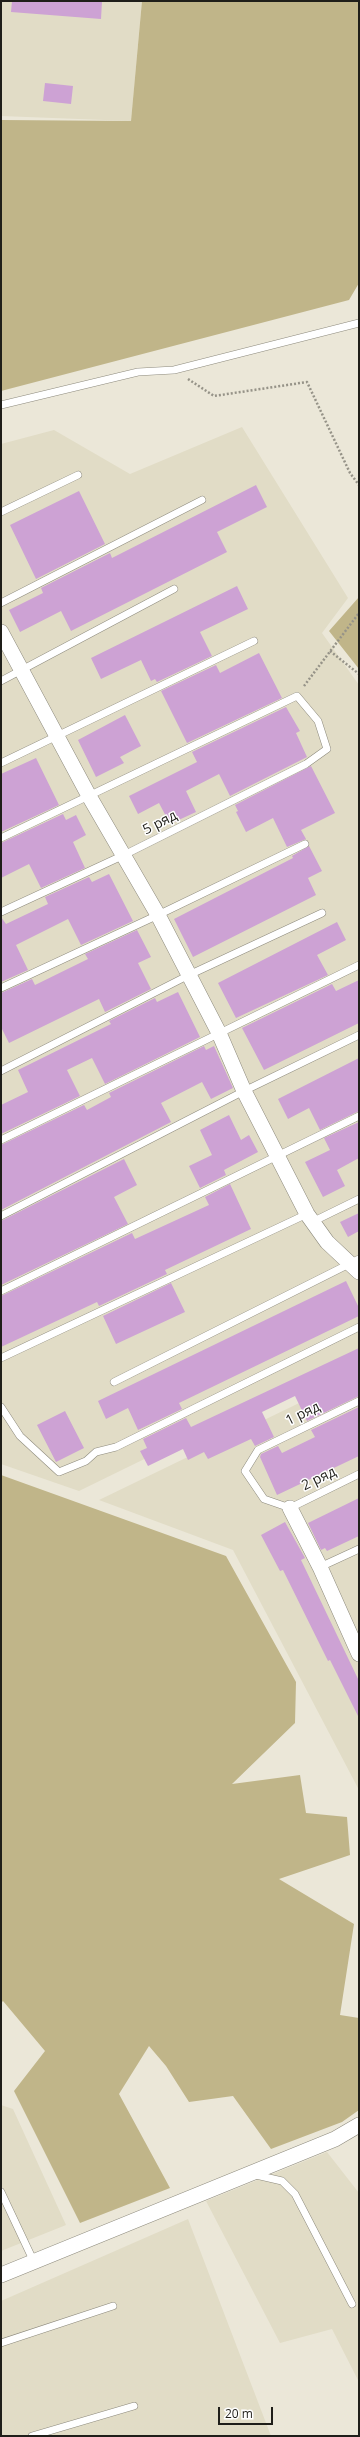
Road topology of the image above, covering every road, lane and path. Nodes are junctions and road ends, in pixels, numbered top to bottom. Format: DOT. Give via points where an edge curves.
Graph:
graph roads {
  1 [pos="359,323"];
  2 [pos="174,370"];
  3 [pos="1,405"];
  4 [pos="78,475"];
  5 [pos="359,485"];
  6 [pos="202,500"];
  7 [pos="1,512"];
  8 [pos="174,589"];
  9 [pos="1,603"];
  10 [pos="359,613"];
  11 [pos="1,632"];
  12 [pos="254,641"];
  13 [pos="330,651"];
  14 [pos="22,671"];
  15 [pos="359,674"];
  16 [pos="1,681"];
  17 [pos="297,696"];
  18 [pos="58,737"];
  19 [pos="1,763"];
  20 [pos="89,796"];
  21 [pos="1,838"];
  22 [pos="305,844"];
  23 [pos="124,855"];
  24 [pos="1,912"];
  25 [pos="322,913"];
  26 [pos="158,916"];
  27 [pos="359,965"];
  28 [pos="189,975"];
  29 [pos="1,988"];
  30 [pos="219,1033"];
  31 [pos="359,1035"];
  32 [pos="1,1071"];
  33 [pos="244,1091"];
  34 [pos="359,1116"];
  35 [pos="1,1140"];
  36 [pos="277,1157"];
  37 [pos="359,1199"];
  38 [pos="1,1216"];
  39 [pos="309,1218"];
  40 [pos="356,1265"];
  41 [pos="1,1291"];
  42 [pos="359,1327"];
  43 [pos="1,1358"];
  44 [pos="114,1382"];
  45 [pos="359,1401"];
  46 [pos="1,1407"];
  47 [pos="359,1474"];
  48 [pos="290,1508"];
  49 [pos="359,1549"];
  50 [pos="320,1567"];
  51 [pos="358,1647"];
  52 [pos="359,2125"];
  53 [pos="249,2174"];
  54 [pos="1,2192"];
  55 [pos="34,2262"];
  56 [pos="1,2275"];
  57 [pos="352,2304"];
  58 [pos="112,2306"];
  59 [pos="1,2343"];
  60 [pos="134,2406"];
  61 [pos="32,2436"];
  1 -- 2 [label="lane"];
  2 -- 3 [label="lane" via="138,372"];
  2 -- 5 [label="path" via="214,396 307,382 350,473"];
  4 -- 7 [label="lane"];
  6 -- 9 [label="lane"];
  8 -- 14 [label="lane"];
  10 -- 13 [label="path"];
  11 -- 14 [label="street"];
  12 -- 18 [label="lane"];
  13 -- 15 [label="path"];
  13 -- 17 [label="path"];
  14 -- 16 [label="lane"];
  14 -- 18 [label="street"];
  17 -- 20 [label="lane"];
  17 -- 23 [label="lane, 5 ряд" via="318,721 327,750 306,764"];
  18 -- 19 [label="lane"];
  18 -- 20 [label="street"];
  20 -- 21 [label="lane"];
  20 -- 23 [label="street"];
  22 -- 26 [label="lane"];
  23 -- 24 [label="lane, 5 ряд"];
  23 -- 26 [label="street"];
  25 -- 28 [label="lane"];
  26 -- 28 [label="street"];
  26 -- 29 [label="lane"];
  27 -- 30 [label="lane"];
  28 -- 30 [label="street"];
  28 -- 32 [label="lane"];
  30 -- 33 [label="street"];
  30 -- 35 [label="lane"];
  31 -- 33 [label="lane"];
  33 -- 36 [label="street"];
  33 -- 38 [label="lane"];
  34 -- 36 [label="lane"];
  36 -- 39 [label="street"];
  36 -- 41 [label="lane"];
  37 -- 39 [label="lane"];
  39 -- 40 [label="street" via="327,1242"];
  39 -- 43 [label="lane"];
  40 -- 44 [label="lane"];
  42 -- 46 [label="lane" via="116,1447 96,1452 86,1461 59,1472 20,1436"];
  45 -- 48 [label="lane, 1 ряд" via="258,1450 245,1471 264,1500"];
  47 -- 48 [label="lane, 2 ряд"];
  48 -- 50 [label="street"];
  49 -- 50 [label="lane"];
  50 -- 51 [label="street"];
  52 -- 53 [label="street" via="335,2139"];
  53 -- 55 [label="street"];
  53 -- 57 [label="lane" via="282,2180 295,2194"];
  54 -- 55 [label="lane"];
  55 -- 56 [label="street"];
  58 -- 59 [label="lane"];
  60 -- 61 [label="lane"];
}
